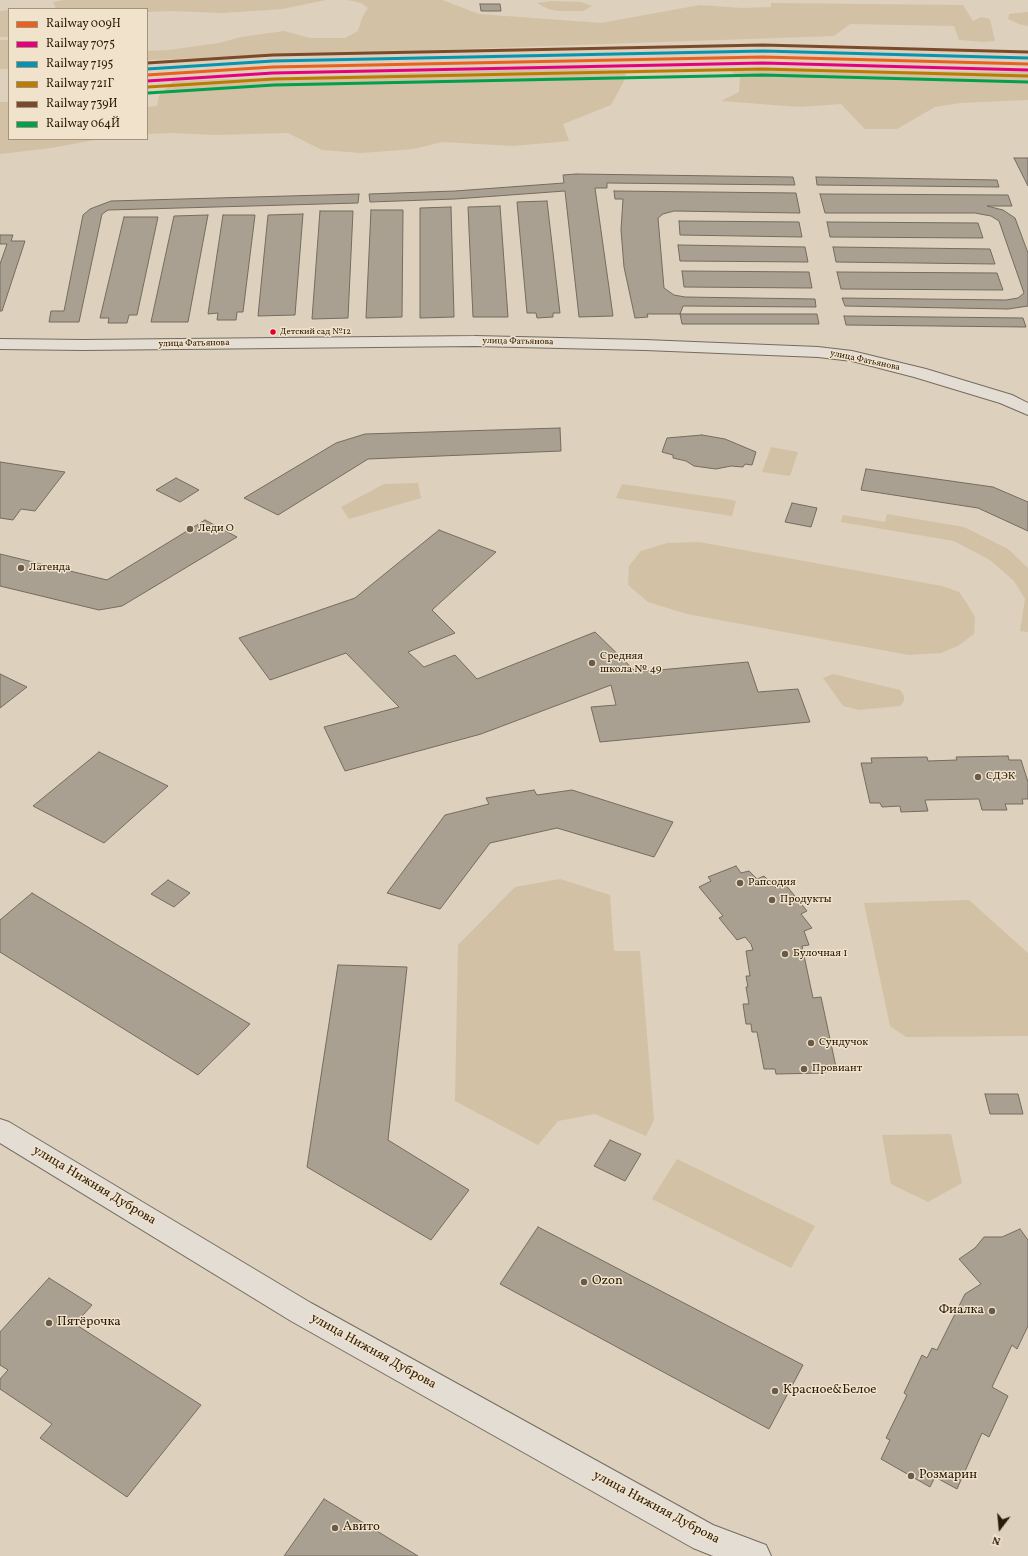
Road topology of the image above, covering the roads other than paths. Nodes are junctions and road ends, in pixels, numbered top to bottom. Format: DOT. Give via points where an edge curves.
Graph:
graph roads {
  1 [pos="0,344"];
  2 [pos="1028,410"];
  3 [pos="0,1130"];
  4 [pos="755,1556"];
  1 -- 2 [label="street, улица Фатьянова" via="475,342 818,352 852,356 920,373 1006,399"];
  3 -- 4 [label="street, улица Нижняя Дуброва" via="308,1316 704,1537"];
}
